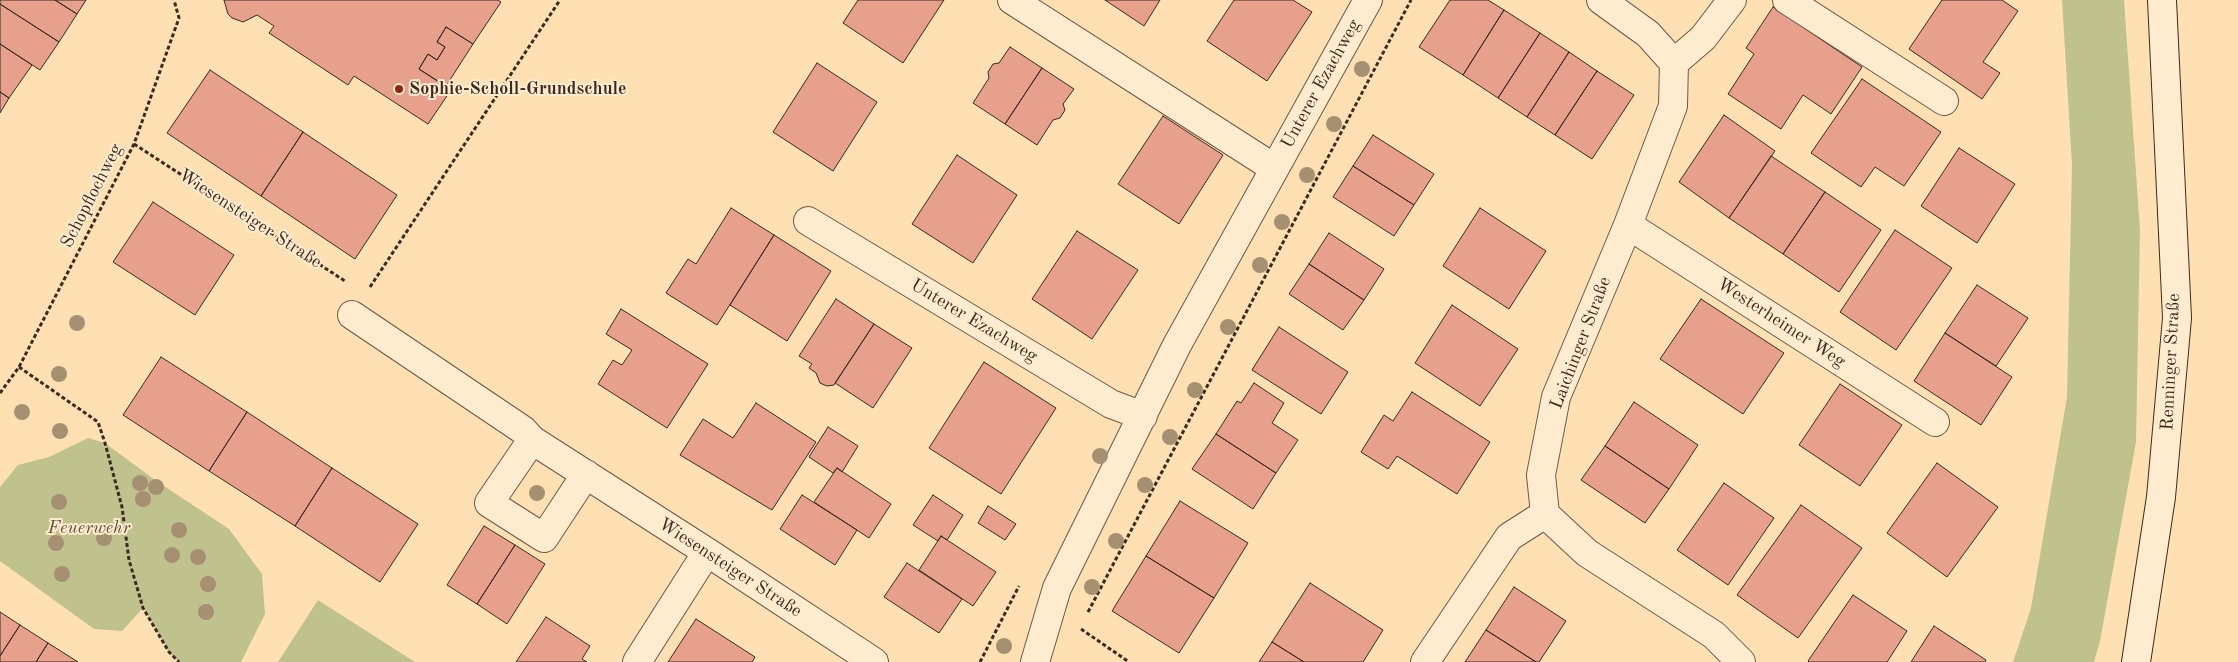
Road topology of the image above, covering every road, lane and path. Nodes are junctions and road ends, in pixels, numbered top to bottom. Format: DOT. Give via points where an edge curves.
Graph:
graph roads {
  1 [pos="174,0"];
  2 [pos="560,0"];
  3 [pos="1012,0"];
  4 [pos="1368,0"];
  5 [pos="1411,0"];
  6 [pos="1601,0"];
  7 [pos="1732,0"];
  8 [pos="1787,0"];
  9 [pos="2162,0"];
  10 [pos="1674,63"];
  11 [pos="1944,101"];
  12 [pos="134,144"];
  13 [pos="1274,168"];
  14 [pos="808,221"];
  15 [pos="1628,225"];
  16 [pos="349,283"];
  17 [pos="359,304"];
  18 [pos="19,368"];
  19 [pos="0,393"];
  20 [pos="1143,416"];
  21 [pos="1934,422"];
  22 [pos="532,440"];
  23 [pos="586,474"];
  24 [pos="1545,514"];
  25 [pos="707,552"];
  26 [pos="1085,619"];
  27 [pos="1078,637"];
  28 [pos="179,662"];
  29 [pos="638,662"];
  30 [pos="874,662"];
  31 [pos="1035,662"];
  32 [pos="1129,662"];
  33 [pos="1424,662"];
  34 [pos="1741,662"];
  35 [pos="2136,662"];
  1 -- 12 [label="path, Schopflochweg" via="179,18"];
  2 -- 17 [label="path"];
  3 -- 13 [label="street, Unterer Ezachweg"];
  4 -- 13 [label="street, Unterer Ezachweg"];
  5 -- 26 [label="path"];
  6 -- 10 [label="street" via="1648,34"];
  7 -- 10 [label="street" via="1703,38"];
  8 -- 11 [label="street"];
  9 -- 35 [label="street, Renninger Straße" via="2177,318 2161,497"];
  10 -- 15 [label="street, Laichinger Straße" via="1673,106"];
  12 -- 16 [label="path, Wiesensteiger Straße"];
  12 -- 18 [label="path, Schopflochweg"];
  13 -- 20 [label="street, Unterer Ezachweg" via="1177,345"];
  14 -- 20 [label="street, Unterer Ezachweg" via="1111,404"];
  15 -- 21 [label="street, Westerheimer Weg"];
  15 -- 24 [label="street, Laichinger Straße" via="1556,397 1540,475"];
  17 -- 22 [label="street, Wiesensteiger Straße"];
  18 -- 19 [label="path, Schopflochweg"];
  18 -- 28 [label="path" via="98,422 106,442 129,560 143,608 169,652"];
  20 -- 31 [label="street, Unterer Ezachweg" via="1057,588"];
  22 -- 23 [label="street, Wiesensteiger Straße"];
  22 -- 23 [label="street" via="489,503 544,538"];
  23 -- 25 [label="street, Wiesensteiger Straße"];
  24 -- 33 [label="street" via="1509,536"];
  24 -- 34 [label="street" via="1587,553 1714,635"];
  25 -- 29 [label="street"];
  25 -- 30 [label="street, Wiesensteiger Straße"];
  27 -- 32 [label="path" via="1080,628"];
}
